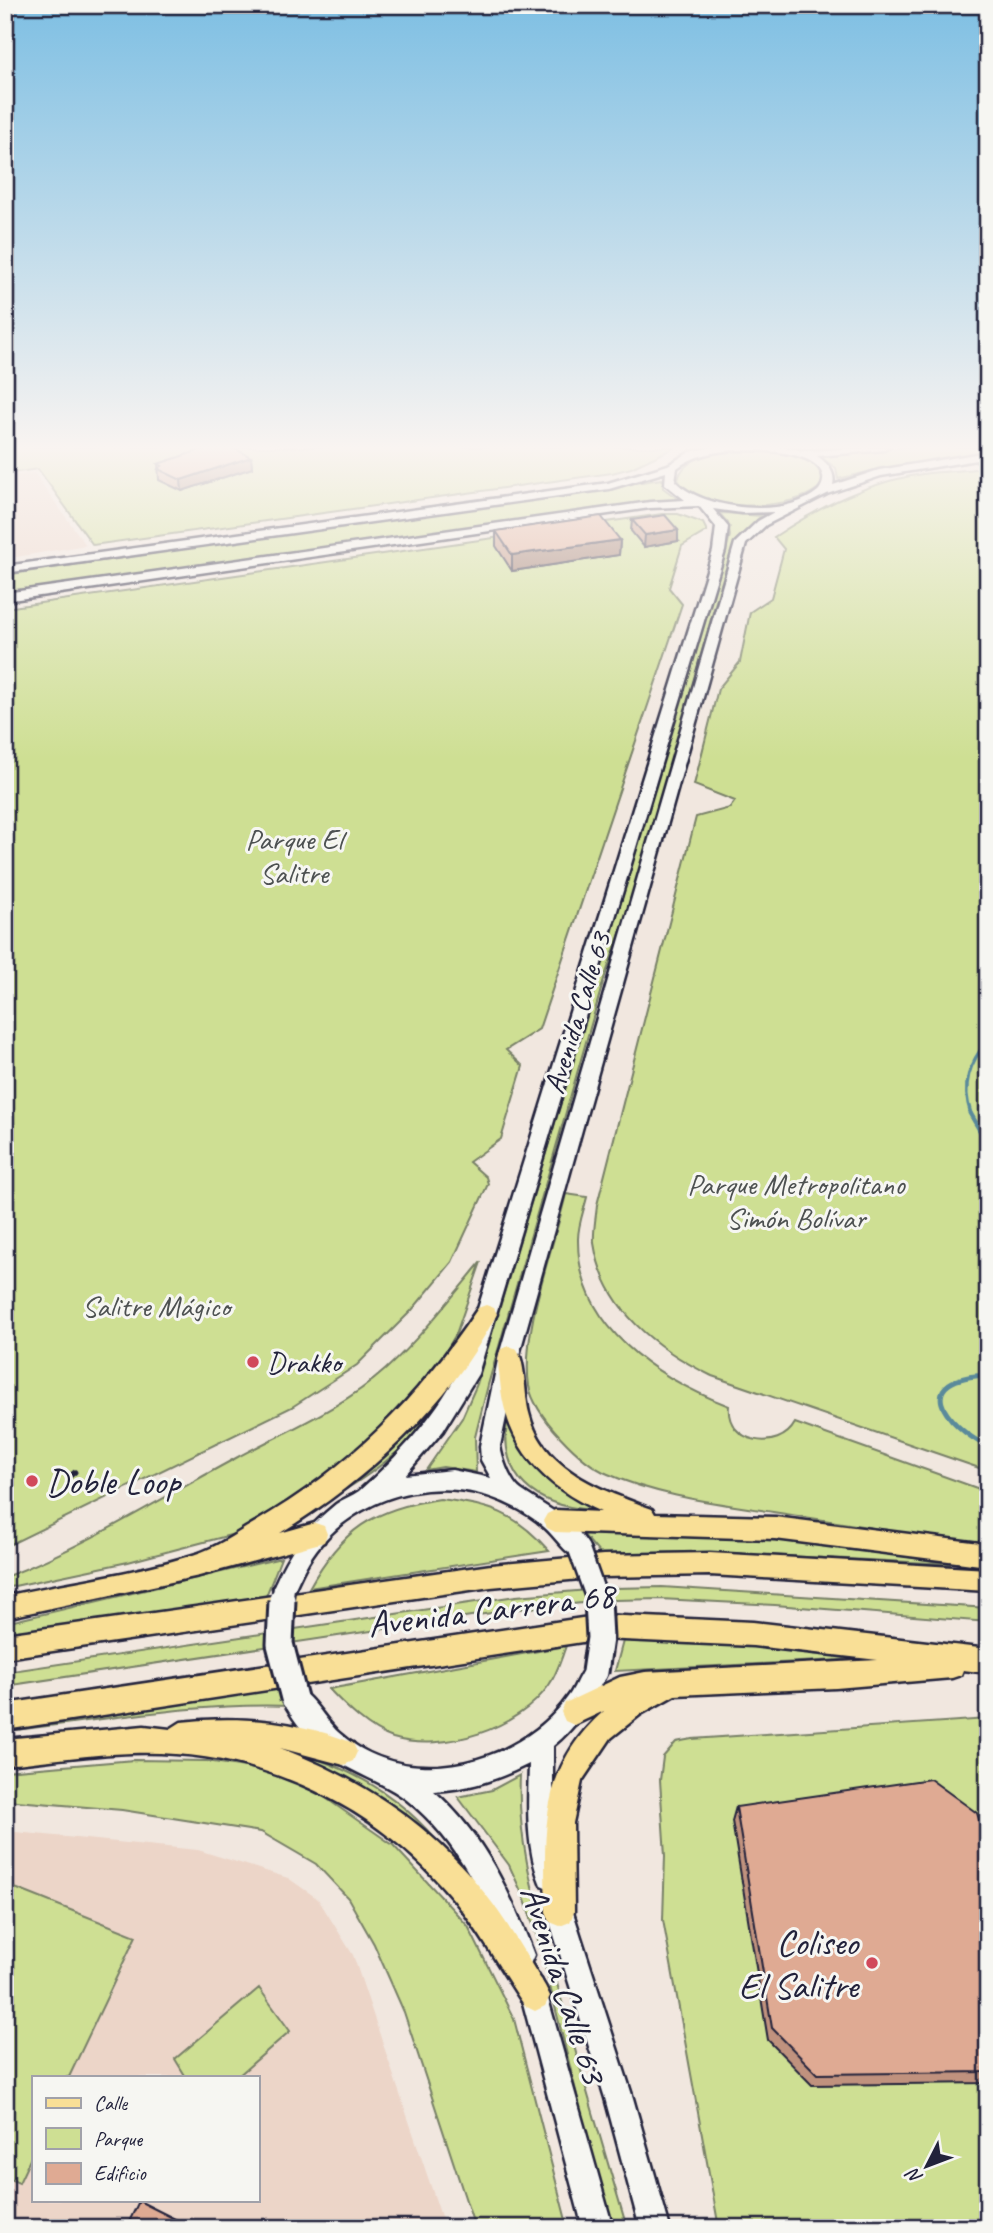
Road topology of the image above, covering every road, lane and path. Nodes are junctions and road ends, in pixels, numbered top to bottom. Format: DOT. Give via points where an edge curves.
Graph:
graph roads {
  1 [pos="140,551"];
  2 [pos="326,551"];
  3 [pos="719,551"];
  4 [pos="738,551"];
  5 [pos="5,570"];
  6 [pos="5,597"];
  7 [pos="607,915"];
  8 [pos="633,919"];
  9 [pos="486,1314"];
  10 [pos="509,1355"];
  11 [pos="510,1492"];
  12 [pos="367,1496"];
  13 [pos="555,1521"];
  14 [pos="672,1524"];
  15 [pos="315,1534"];
  16 [pos="988,1555"];
  17 [pos="199,1565"];
  18 [pos="988,1580"];
  19 [pos="5,1607"];
  20 [pos="5,1646"];
  21 [pos="988,1662"];
  22 [pos="686,1680"];
  23 [pos="574,1712"];
  24 [pos="5,1717"];
  25 [pos="133,1740"];
  26 [pos="541,1745"];
  27 [pos="5,1752"];
  28 [pos="344,1752"];
  29 [pos="376,1768"];
  30 [pos="560,1912"];
  31 [pos="535,1996"];
  32 [pos="598,2228"];
  33 [pos="654,2228"];
  1 -- 5 [label="main road"];
  2 -- 6 [label="main road"];
  3 -- 7 [label="main road, Avenida Calle 63"];
  4 -- 8 [label="main road, Avenida Calle 63"];
  7 -- 8 [label="main road"];
  7 -- 9 [label="main road, Avenida Calle 63"];
  8 -- 10 [label="main road, Avenida Calle 63"];
  9 -- 12 [label="main road, Avenida Calle 63" via="457,1397 414,1452"];
  9 -- 17 [label="main road" via="439,1385 372,1454 289,1516"];
  10 -- 11 [label="main road, Avenida Calle 63" via="490,1446 492,1460"];
  10 -- 14 [label="main road" via="519,1424 541,1459 589,1496"];
  11 -- 12 [label="main road" via="475,1482 438,1479"];
  11 -- 13 [label="main road"];
  12 -- 15 [label="main road"];
  13 -- 14 [label="main road"];
  13 -- 23 [label="main road, bridge" via="579,1549 601,1607 602,1640 595,1672"];
  14 -- 16 [label="main road" via="775,1528"];
  15 -- 17 [label="main road"];
  15 -- 28 [label="main road, bridge" via="284,1588 277,1624 281,1662 294,1698 315,1727"];
  17 -- 19 [label="main road"];
  18 -- 20 [label="main road, Avenida Carrera 68" via="710,1564 603,1566 491,1576"];
  21 -- 22 [label="main road" via="836,1676"];
  21 -- 24 [label="main road, Avenida Carrera 68" via="753,1634 602,1627"];
  22 -- 23 [label="main road" via="620,1689"];
  22 -- 30 [label="main road" via="643,1698 619,1715 572,1770 559,1830"];
  23 -- 26 [label="main road"];
  25 -- 27 [label="main road"];
  25 -- 28 [label="main road" via="252,1730 312,1740"];
  25 -- 31 [label="main road" via="253,1754 357,1797 397,1825 459,1885"];
  26 -- 29 [label="main road" via="504,1766 462,1777 418,1778"];
  26 -- 30 [label="main road, Avenida Calle 63" via="540,1825"];
  28 -- 29 [label="main road"];
  29 -- 31 [label="main road, Avenida Calle 63" via="417,1792 472,1851 503,1908"];
  30 -- 33 [label="main road, Avenida Calle 63" via="619,2098"];
  31 -- 32 [label="main road, Avenida Calle 63"];
}
